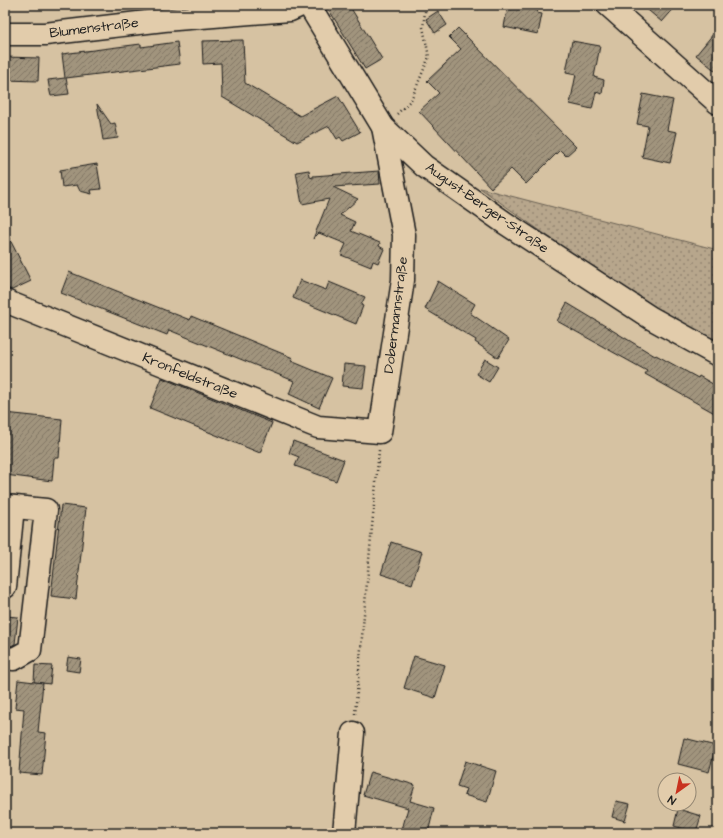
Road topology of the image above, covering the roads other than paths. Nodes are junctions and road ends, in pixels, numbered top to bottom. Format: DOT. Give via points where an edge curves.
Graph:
graph roads {
  1 [pos="301,5"];
  2 [pos="309,5"];
  3 [pos="609,5"];
  4 [pos="5,34"];
  5 [pos="718,103"];
  6 [pos="384,127"];
  7 [pos="5,301"];
  8 [pos="718,356"];
  9 [pos="380,432"];
  10 [pos="9,507"];
  11 [pos="5,587"];
  12 [pos="5,658"];
  13 [pos="353,733"];
  14 [pos="344,833"];
  1 -- 4 [label="street, Blumenstraße" via="290,10 164,20 45,34"];
  2 -- 6 [label="street, August-Berger-Straße"];
  3 -- 5 [label="street"];
  6 -- 8 [label="street, August-Berger-Straße" via="424,166 505,223 651,318"];
  6 -- 9 [label="street, Dobermannstraße" via="404,235 403,280"];
  7 -- 9 [label="street, Kronfeldstraße" via="318,427"];
  10 -- 11 [label="street"];
  10 -- 12 [label="street" via="46,510 30,650 14,659"];
  13 -- 14 [label="street"];
}
